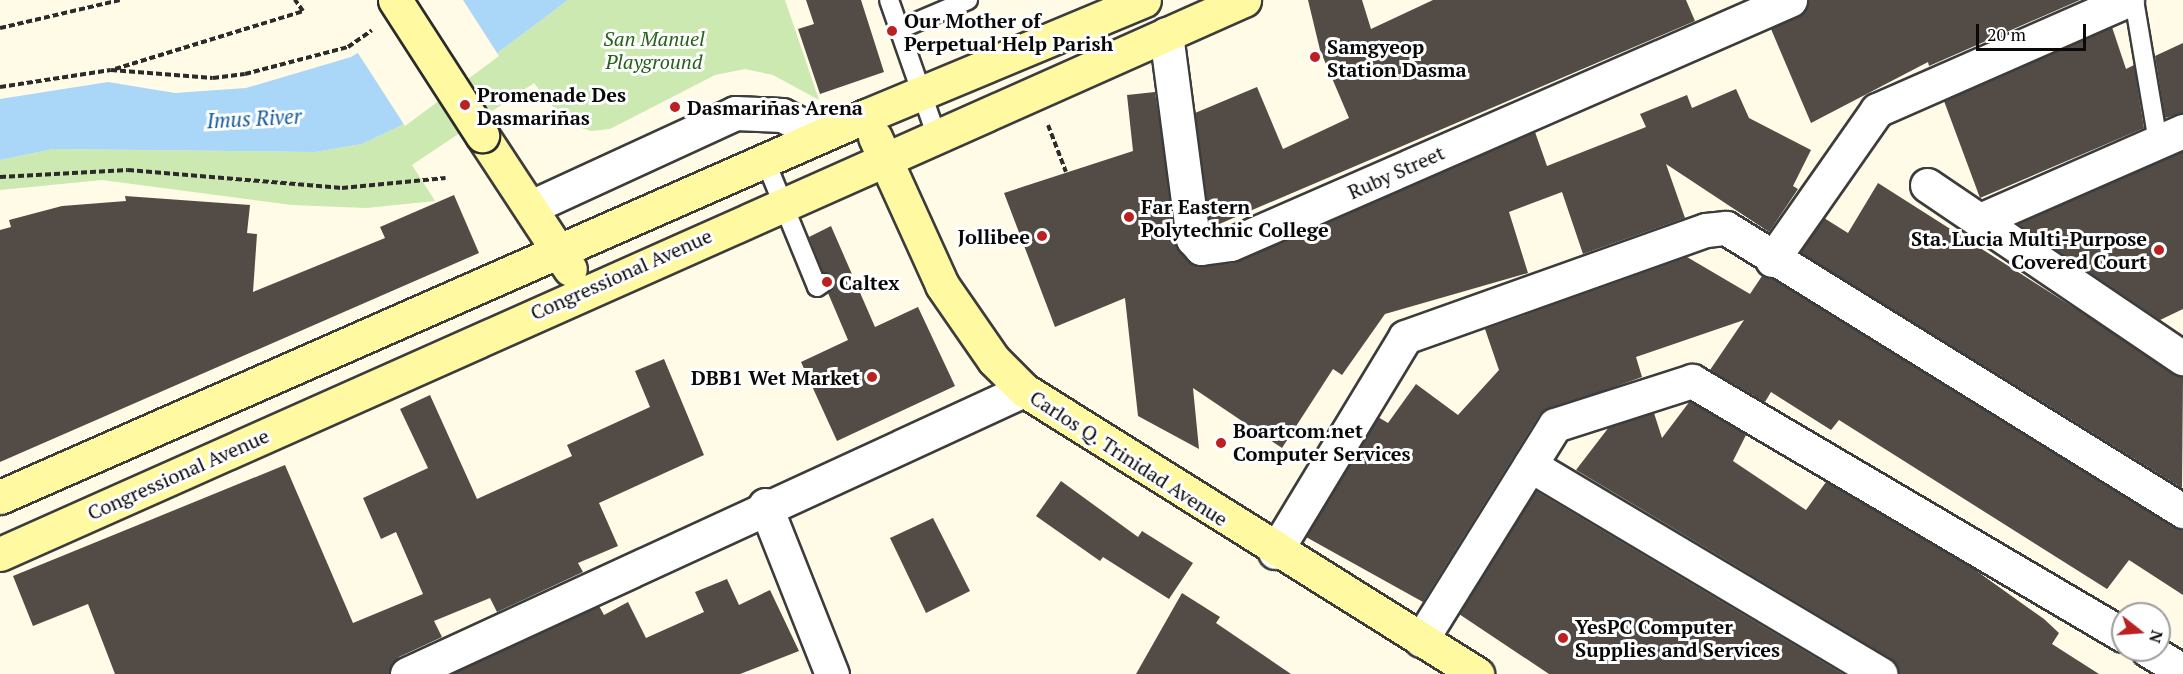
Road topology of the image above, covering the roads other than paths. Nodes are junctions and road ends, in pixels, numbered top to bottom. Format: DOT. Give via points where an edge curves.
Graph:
graph roads {
  1 [pos="395,0"];
  2 [pos="890,0"];
  3 [pos="968,0"];
  4 [pos="1244,0"];
  5 [pos="1790,0"];
  6 [pos="2127,0"];
  7 [pos="2134,0"];
  8 [pos="1132,2"];
  9 [pos="900,29"];
  10 [pos="1155,39"];
  11 [pos="922,93"];
  12 [pos="866,116"];
  13 [pos="936,134"];
  14 [pos="822,135"];
  15 [pos="2171,136"];
  16 [pos="884,157"];
  17 [pos="765,160"];
  18 [pos="1927,185"];
  19 [pos="780,202"];
  20 [pos="531,207"];
  21 [pos="1980,220"];
  22 [pos="560,250"];
  23 [pos="1772,260"];
  24 [pos="823,284"];
  25 [pos="582,291"];
  26 [pos="2183,358"];
  27 [pos="1024,390"];
  28 [pos="1530,465"];
  29 [pos="0,497"];
  30 [pos="765,505"];
  31 [pos="2183,511"];
  32 [pos="1275,552"];
  33 [pos="0,554"];
  34 [pos="2111,628"];
  35 [pos="1421,640"];
  36 [pos="2168,662"];
  37 [pos="2183,671"];
  38 [pos="407,674"];
  39 [pos="832,674"];
  40 [pos="1477,674"];
  41 [pos="1880,674"];
  1 -- 20 [label="main road, bridge"];
  2 -- 9 [label="lane"];
  3 -- 9 [label="lane"];
  4 -- 10 [label="main road, Congressional Avenue"];
  5 -- 10 [label="street, Ruby Street" via="1231,244 1201,248 1192,239"];
  6 -- 23 [label="street" via="1877,110"];
  7 -- 15 [label="lane"];
  8 -- 10 [label="lane"];
  8 -- 11 [label="main road"];
  9 -- 11 [label="lane"];
  10 -- 13 [label="main road, Congressional Avenue"];
  11 -- 12 [label="main road"];
  11 -- 13 [label="lane"];
  12 -- 14 [label="main road"];
  12 -- 16 [label="main road, Carlos Q. Trinidad Avenue"];
  13 -- 16 [label="main road, Congressional Avenue"];
  14 -- 17 [label="main road"];
  14 -- 20 [label="street" via="782,116 735,113"];
  15 -- 21 [label="street"];
  16 -- 19 [label="main road, Congressional Avenue"];
  16 -- 27 [label="main road, Carlos Q. Trinidad Avenue" via="942,285 994,360"];
  17 -- 19 [label="lane"];
  17 -- 22 [label="main road"];
  18 -- 21 [label="street"];
  19 -- 24 [label="lane" via="817,287"];
  19 -- 25 [label="main road, Congressional Avenue"];
  20 -- 22 [label="main road"];
  21 -- 26 [label="street"];
  22 -- 25 [label="main road"];
  22 -- 29 [label="main road"];
  23 -- 31 [label="street"];
  23 -- 32 [label="street" via="1726,228 1706,230 1405,337"];
  25 -- 33 [label="main road, Congressional Avenue"];
  27 -- 30 [label="street"];
  27 -- 32 [label="main road, Carlos Q. Trinidad Avenue"];
  28 -- 34 [label="street" via="1555,425 1692,381"];
  28 -- 35 [label="street"];
  28 -- 41 [label="street"];
  30 -- 38 [label="street"];
  30 -- 39 [label="street"];
  32 -- 35 [label="main road, Carlos Q. Trinidad Avenue"];
  35 -- 40 [label="main road, Carlos Q. Trinidad Avenue"];
  36 -- 37 [label="street"];
}
